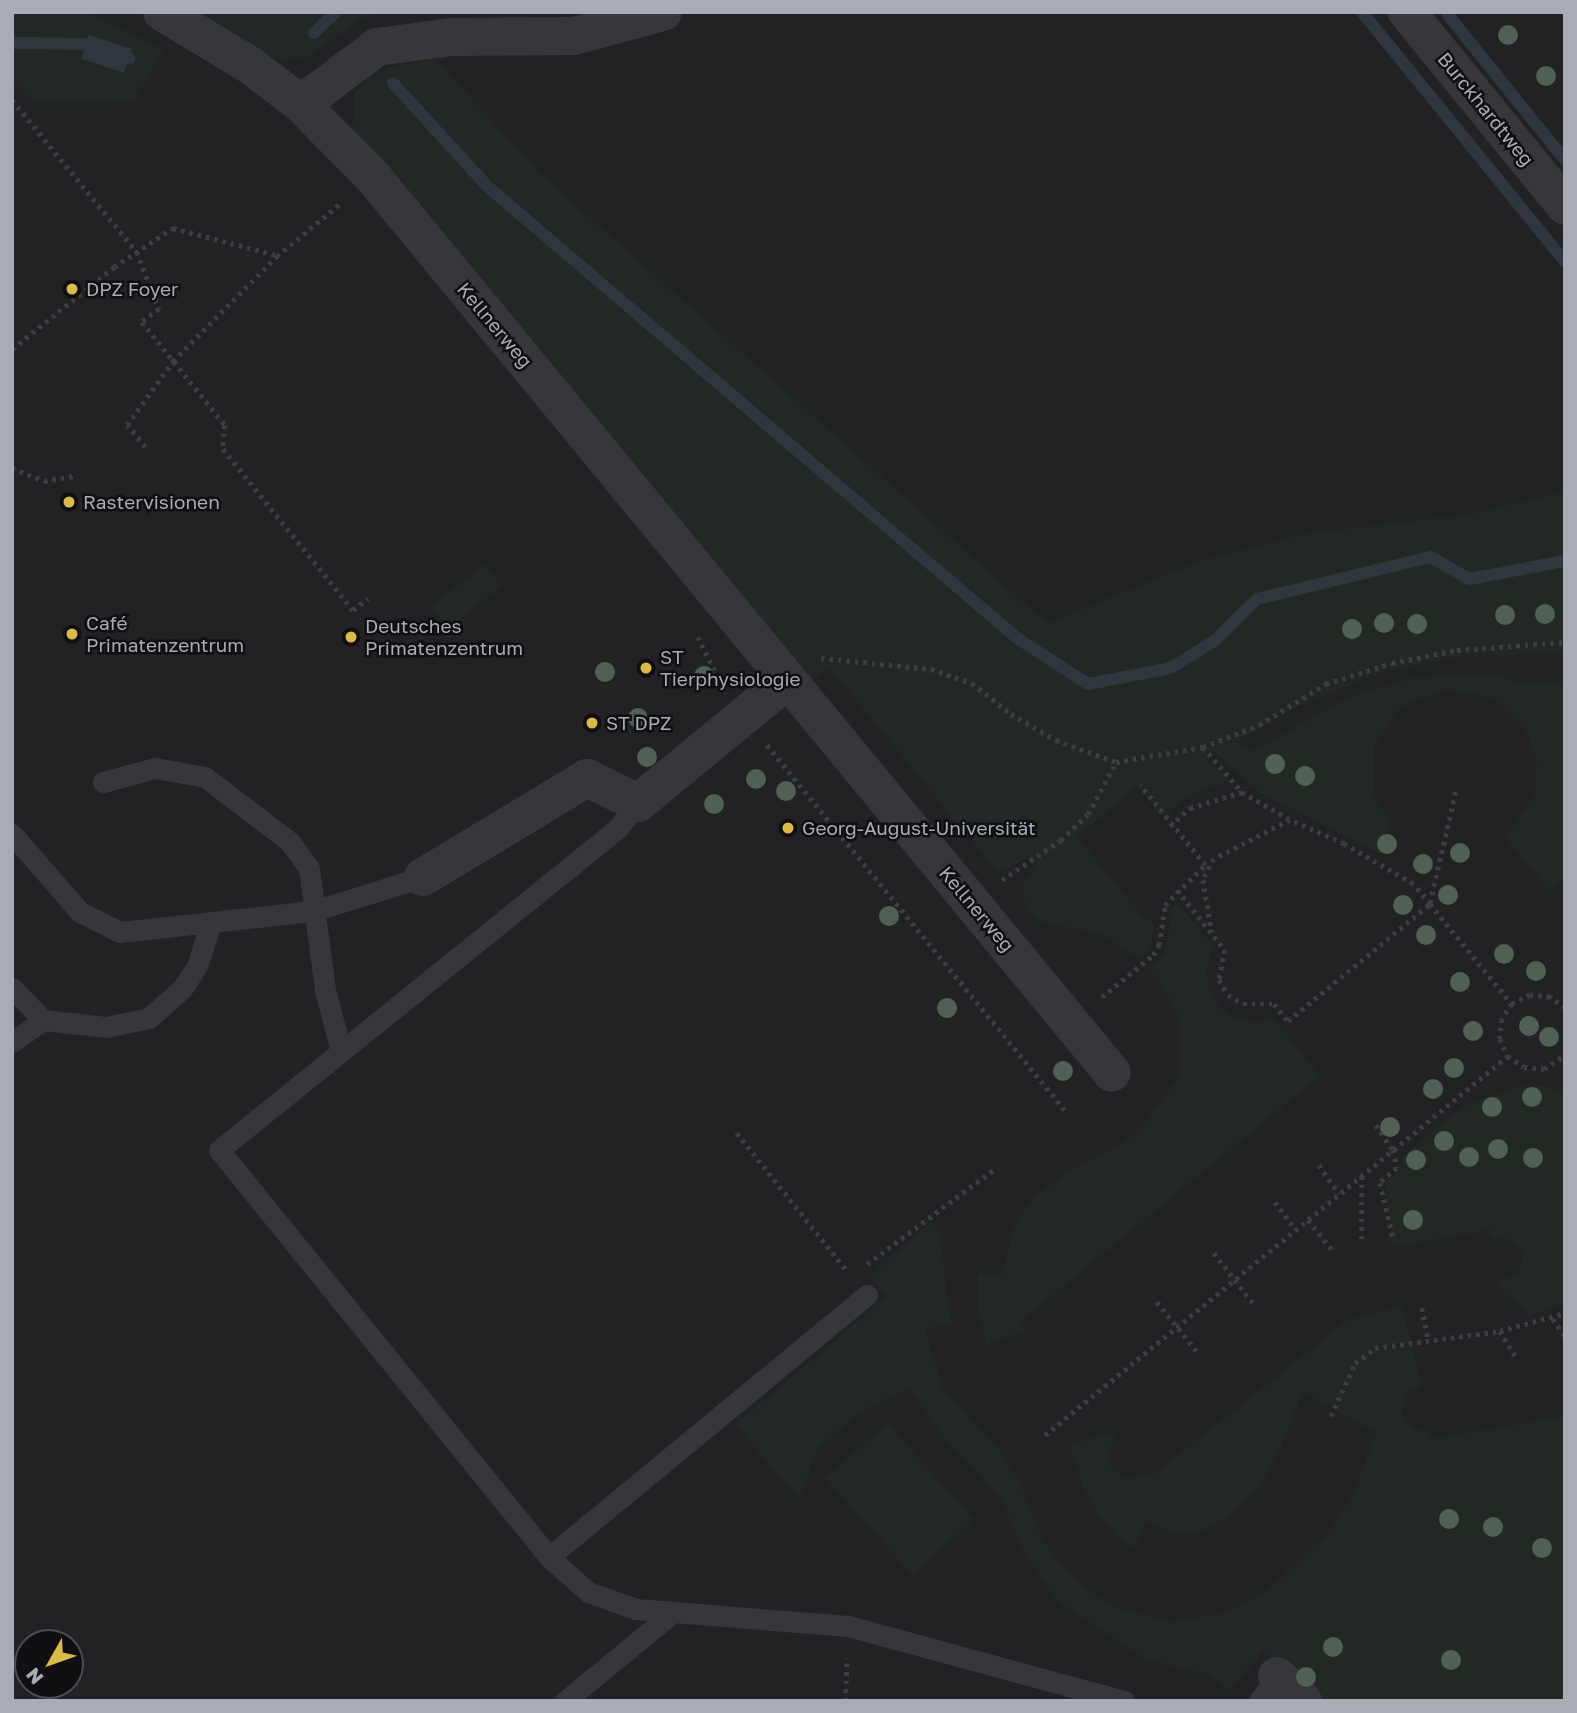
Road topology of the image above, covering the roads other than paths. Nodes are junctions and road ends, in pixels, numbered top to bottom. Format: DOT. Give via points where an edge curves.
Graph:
graph roads {
  1 [pos="162,12"];
  2 [pos="663,12"];
  3 [pos="1407,12"];
  4 [pos="301,104"];
  5 [pos="1565,206"];
  6 [pos="788,680"];
  7 [pos="103,782"];
  8 [pos="638,803"];
  9 [pos="12,834"];
  10 [pos="424,877"];
  11 [pos="313,911"];
  12 [pos="211,923"];
  13 [pos="12,988"];
  14 [pos="43,1020"];
  15 [pos="12,1042"];
  16 [pos="341,1051"];
  17 [pos="1112,1073"];
  18 [pos="867,1296"];
  19 [pos="549,1557"];
  20 [pos="672,1613"];
  21 [pos="565,1701"];
  22 [pos="1124,1701"];
  1 -- 4 [label="street, Kellnerweg" via="250,65"];
  2 -- 4 [label="street" via="574,36 415,39 377,47"];
  3 -- 5 [label="street, Burckhardtweg"];
  4 -- 6 [label="street, Kellnerweg" via="373,177"];
  6 -- 8 [label="street"];
  6 -- 17 [label="street, Kellnerweg"];
  7 -- 11 [label="lane" via="155,768 205,777 290,842 309,868"];
  8 -- 10 [label="street" via="587,778"];
  8 -- 16 [label="lane" via="617,829"];
  9 -- 12 [label="lane" via="65,898 100,924 120,932"];
  10 -- 11 [label="lane"];
  11 -- 12 [label="lane"];
  11 -- 16 [label="lane" via="325,990"];
  12 -- 14 [label="lane" via="197,967 175,996 149,1018 106,1027"];
  13 -- 14 [label="lane"];
  14 -- 15 [label="lane"];
  16 -- 19 [label="lane" via="219,1150"];
  18 -- 19 [label="lane"];
  19 -- 20 [label="lane" via="573,1582 602,1599"];
  20 -- 21 [label="lane"];
  20 -- 22 [label="lane" via="763,1616 848,1626"];
}
